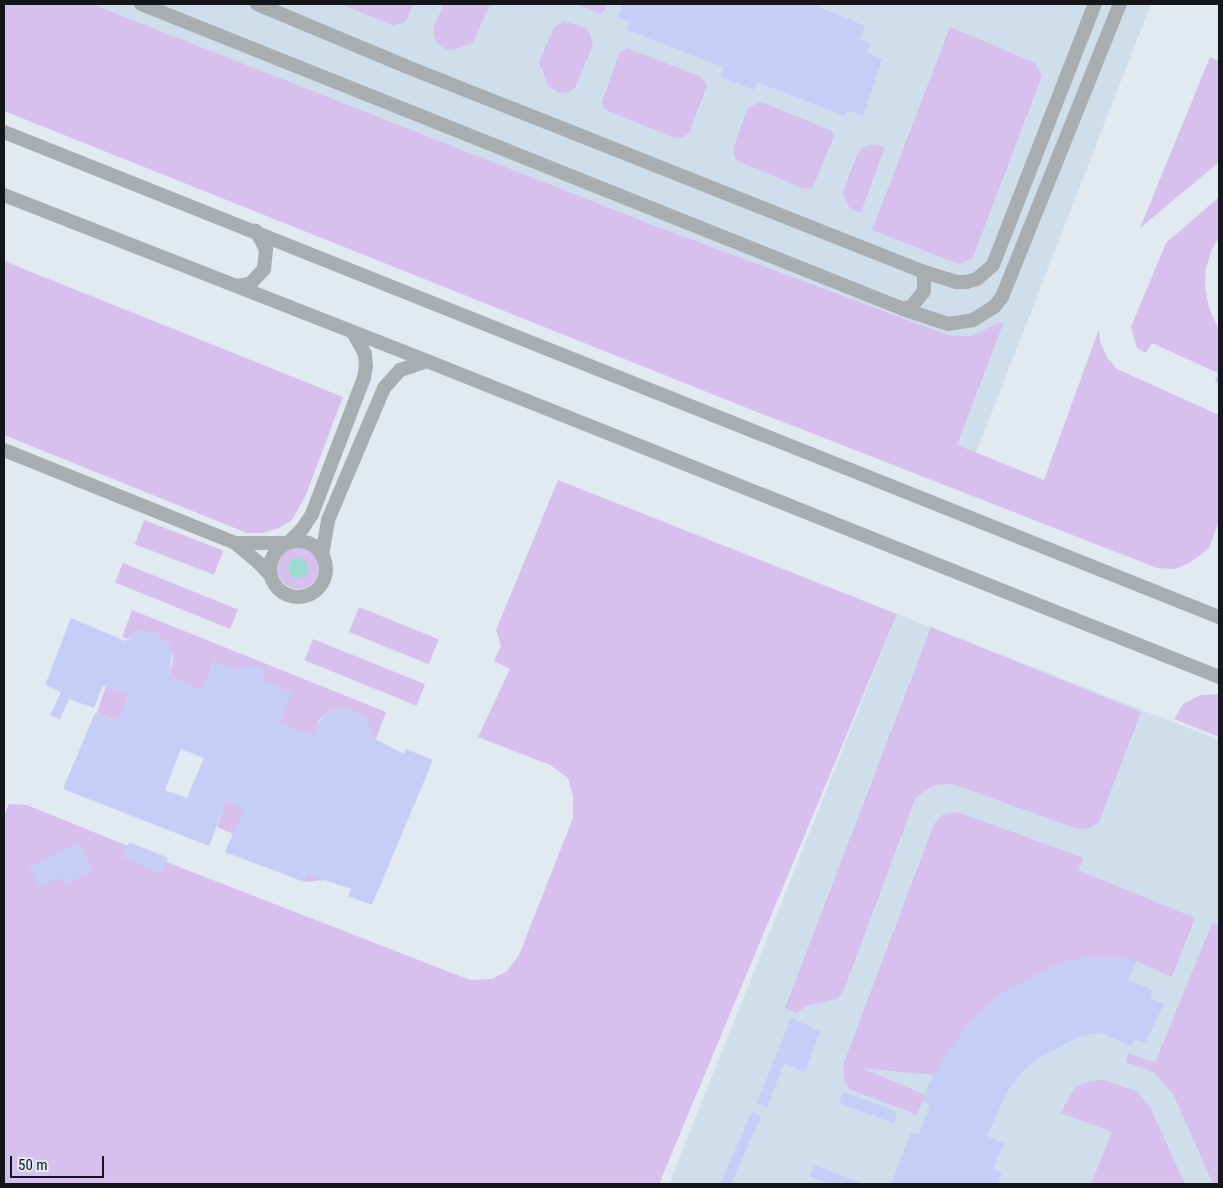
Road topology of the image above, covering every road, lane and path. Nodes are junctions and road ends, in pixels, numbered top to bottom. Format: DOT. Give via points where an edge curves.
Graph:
graph roads {
  1 [pos="141,4"];
  2 [pos="257,4"];
  3 [pos="1096,4"];
  4 [pos="1120,4"];
  5 [pos="4,132"];
  6 [pos="4,195"];
  7 [pos="256,231"];
  8 [pos="924,272"];
  9 [pos="236,286"];
  10 [pos="903,309"];
  11 [pos="353,332"];
  12 [pos="427,361"];
  13 [pos="345,428"];
  14 [pos="363,434"];
  15 [pos="4,450"];
  16 [pos="235,543"];
  17 [pos="288,543"];
  18 [pos="322,555"];
  19 [pos="271,576"];
  20 [pos="1219,617"];
  21 [pos="1219,677"];
  1 -- 10 [label="street"];
  2 -- 8 [label="street"];
  3 -- 8 [label="street" via="993,265 977,279 966,282"];
  4 -- 10 [label="street" via="1002,296 984,314 960,323 948,324"];
  5 -- 7 [label="street"];
  6 -- 9 [label="street"];
  7 -- 9 [label="street" via="266,249 264,269 250,284"];
  7 -- 20 [label="street"];
  8 -- 10 [label="street" via="924,291 912,306"];
  9 -- 11 [label="street"];
  11 -- 12 [label="street"];
  11 -- 13 [label="street" via="365,354 366,366"];
  12 -- 14 [label="street" via="400,370 390,379"];
  12 -- 21 [label="street"];
  13 -- 14 [label="street"];
  13 -- 17 [label="street" via="308,522"];
  14 -- 18 [label="street" via="328,520"];
  15 -- 16 [label="street"];
  16 -- 17 [label="street"];
  16 -- 19 [label="street"];
  17 -- 18 [label="street" via="308,543"];
  17 -- 19 [label="street" via="274,554"];
  18 -- 19 [label="street" via="326,574 313,593 296,597 287,595 274,584"];
}
